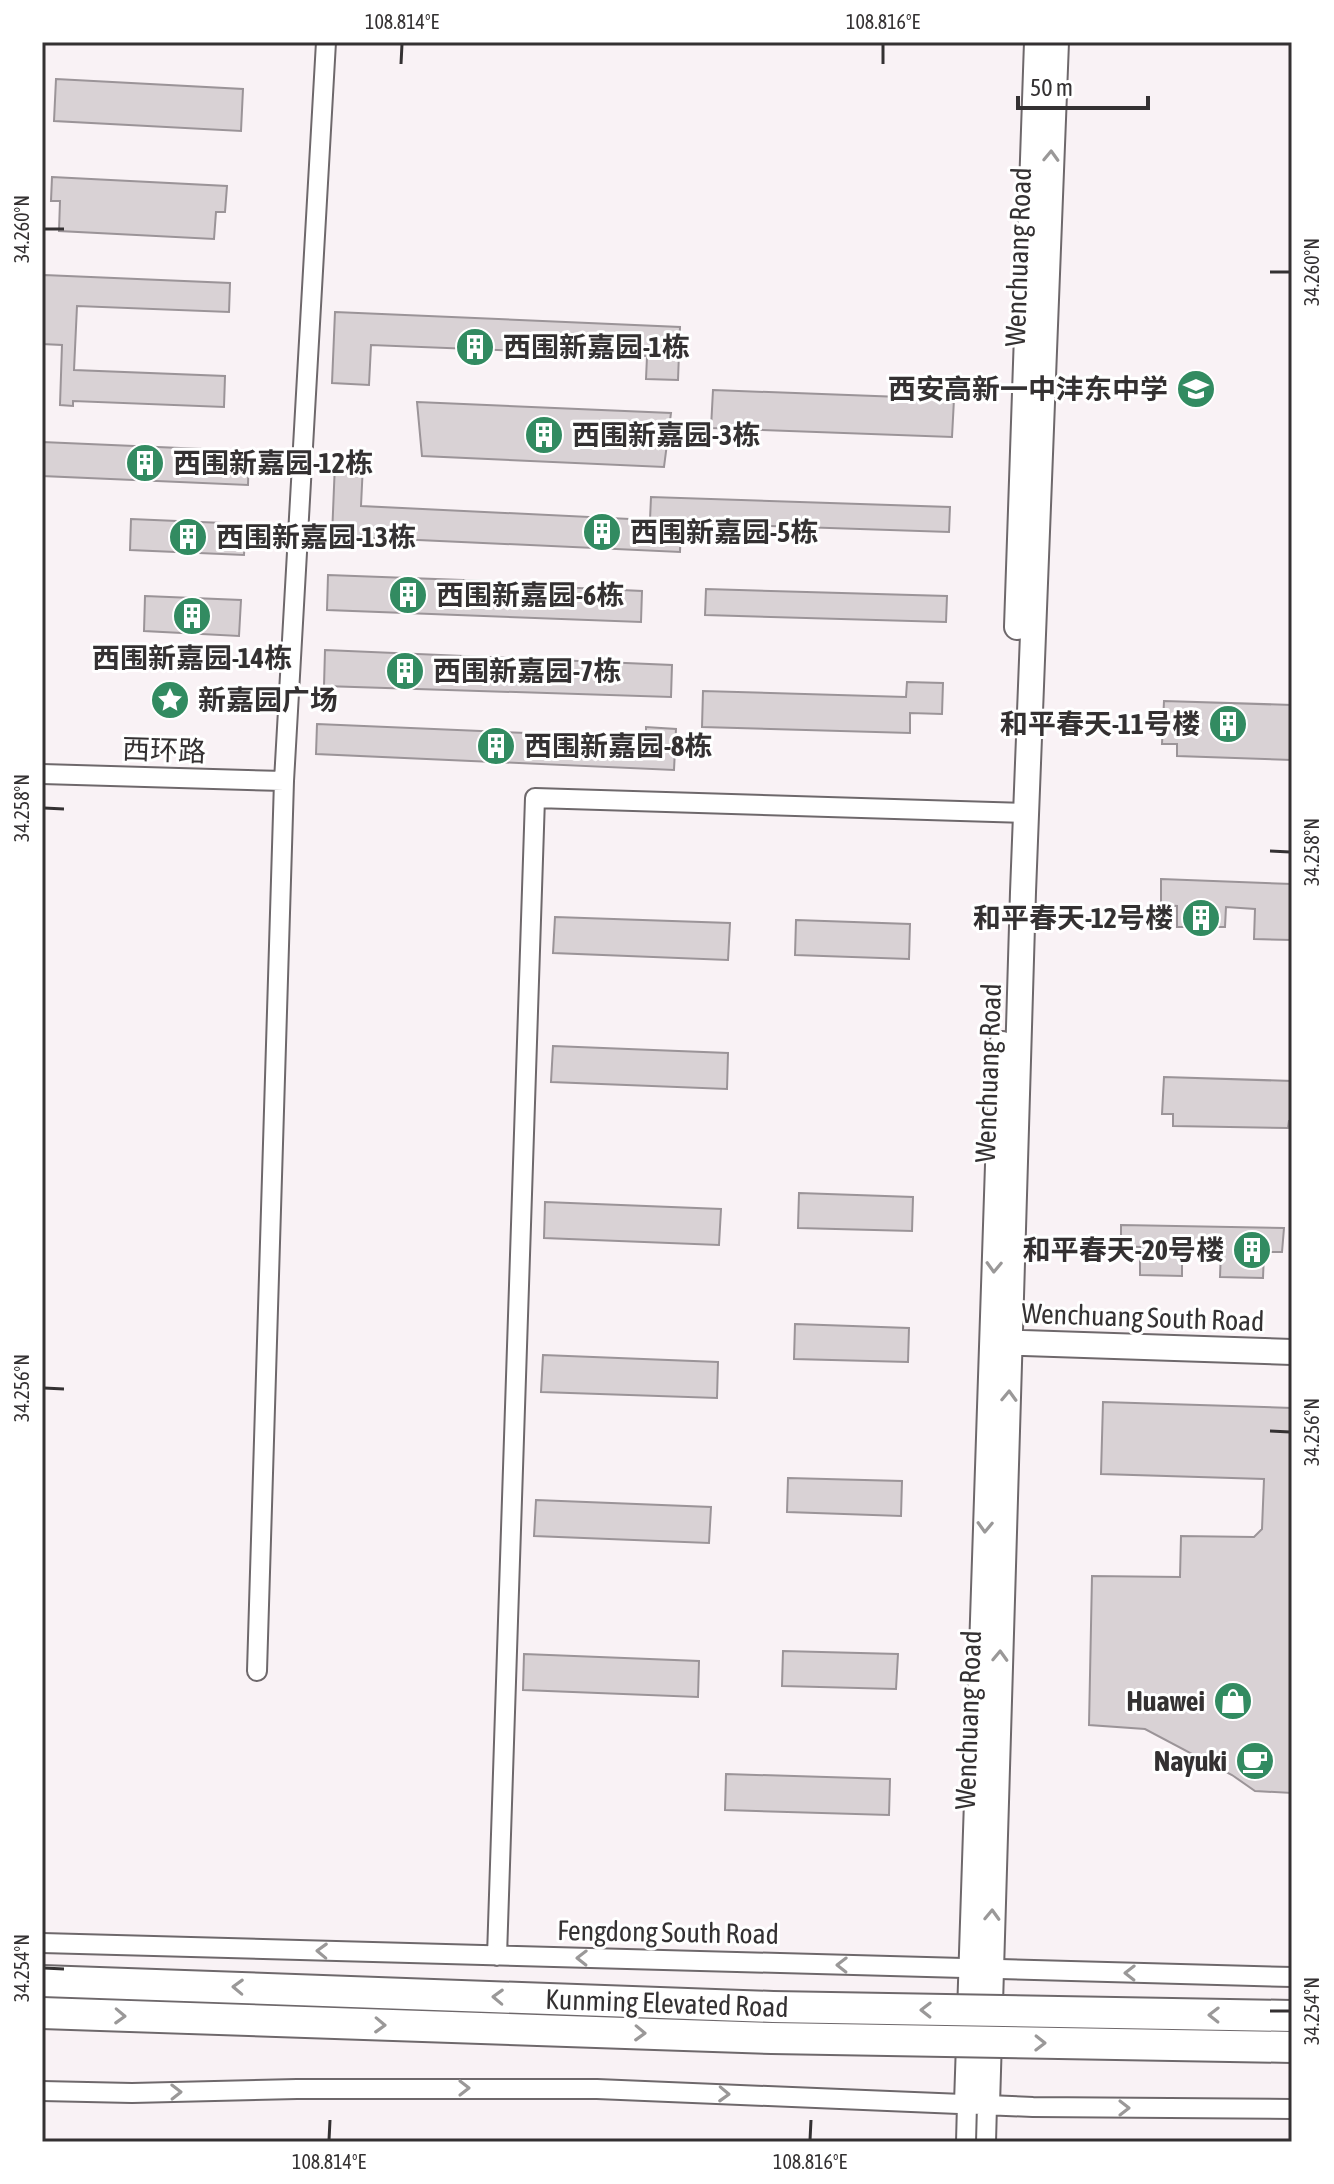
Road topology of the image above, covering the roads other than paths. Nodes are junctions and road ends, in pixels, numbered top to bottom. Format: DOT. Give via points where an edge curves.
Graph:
graph roads {
  1 [pos="326,42"];
  2 [pos="1037,42"];
  3 [pos="1056,42"];
  4 [pos="42,774"];
  5 [pos="284,781"];
  6 [pos="1018,813"];
  7 [pos="1001,1342"];
  8 [pos="1292,1352"];
  9 [pos="257,1671"];
  10 [pos="42,1943"];
  11 [pos="497,1956"];
  12 [pos="981,1969"];
  13 [pos="1292,1977"];
  14 [pos="42,1981"];
  15 [pos="42,2013"];
  16 [pos="1292,2016"];
  17 [pos="1292,2047"];
  18 [pos="42,2091"];
  19 [pos="977,2105"];
  20 [pos="1292,2109"];
  21 [pos="966,2142"];
  22 [pos="986,2142"];
  1 -- 5 [label="street"];
  2 -- 6 [label="street, Wenchuang Road"];
  6 -- 3 [label="street, Wenchuang Road, one-way"];
  4 -- 5 [label="street, 西环路"];
  5 -- 9 [label="street"];
  6 -- 7 [label="street, Wenchuang Road"];
  6 -- 11 [label="street" via="535,798"];
  7 -- 8 [label="street, Wenchuang South Road"];
  7 -- 12 [label="street, Wenchuang Road"];
  11 -- 10 [label="street, Fengdong South Road, one-way"];
  12 -- 11 [label="street, Fengdong South Road, one-way"];
  13 -- 12 [label="street, Fengdong South Road, one-way"];
  12 -- 19 [label="street, Wenchuang Road"];
  16 -- 14 [label="highway, Kunming Elevated Road, one-way, bridge" via="773,2007"];
  15 -- 17 [label="highway, Kunming Elevated Road, one-way, bridge" via="772,2038"];
  18 -- 19 [label="street, one-way" via="597,2089"];
  19 -- 20 [label="street, one-way"];
  19 -- 21 [label="street"];
  19 -- 22 [label="street"];
}
